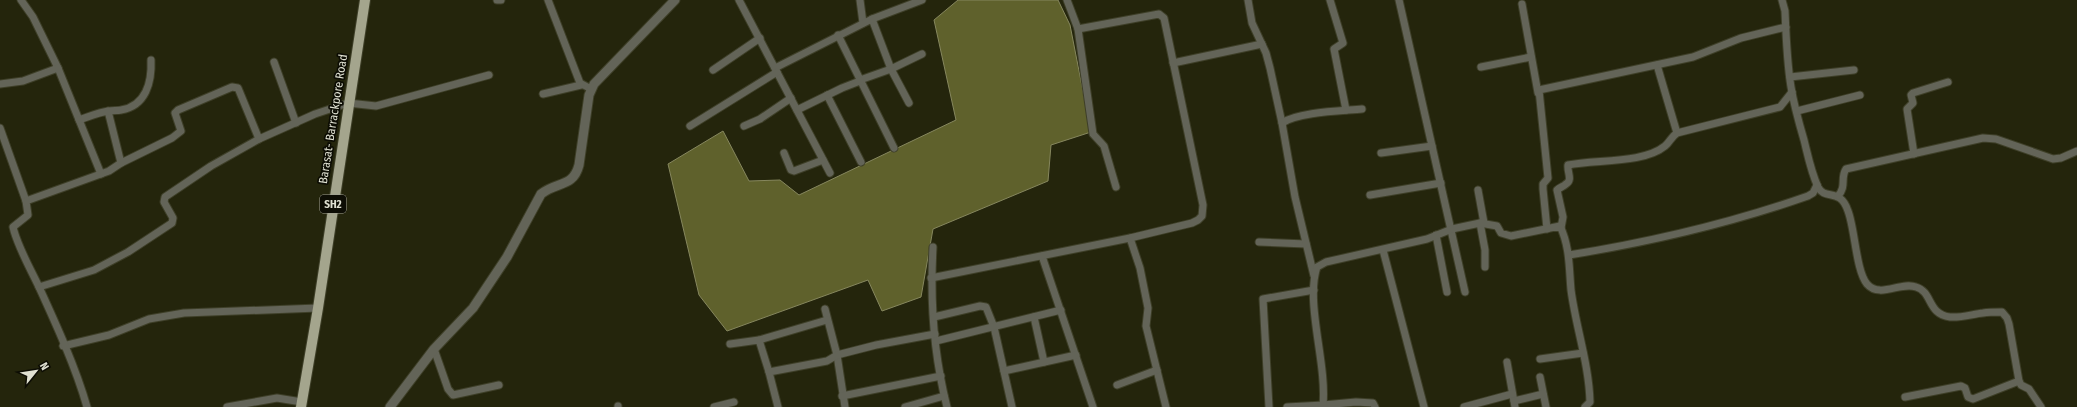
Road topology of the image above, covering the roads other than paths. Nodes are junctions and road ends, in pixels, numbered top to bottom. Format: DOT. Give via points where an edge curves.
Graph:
graph roads {
  1 [pos="20,0"];
  2 [pos="365,0"];
  3 [pos="497,0"];
  4 [pos="501,0"];
  5 [pos="548,0"];
  6 [pos="675,0"];
  7 [pos="739,0"];
  8 [pos="860,0"];
  9 [pos="922,0"];
  10 [pos="1067,0"];
  11 [pos="1248,0"];
  12 [pos="1330,0"];
  13 [pos="1399,0"];
  14 [pos="1782,0"];
  15 [pos="1522,4"];
  16 [pos="872,18"];
  17 [pos="864,23"];
  18 [pos="1786,27"];
  19 [pos="1078,29"];
  20 [pos="838,35"];
  21 [pos="760,38"];
  22 [pos="1262,44"];
  23 [pos="922,54"];
  24 [pos="1531,56"];
  25 [pos="151,60"];
  26 [pos="274,62"];
  27 [pos="1174,63"];
  28 [pos="1657,65"];
  29 [pos="1481,67"];
  30 [pos="58,68"];
  31 [pos="891,69"];
  32 [pos="714,70"];
  33 [pos="776,70"];
  34 [pos="1854,70"];
  35 [pos="489,75"];
  36 [pos="1790,77"];
  37 [pos="860,80"];
  38 [pos="1948,82"];
  39 [pos="0,84"];
  40 [pos="581,85"];
  41 [pos="591,89"];
  42 [pos="1792,92"];
  43 [pos="1538,93"];
  44 [pos="542,94"];
  45 [pos="827,95"];
  46 [pos="1860,95"];
  47 [pos="791,98"];
  48 [pos="348,103"];
  49 [pos="909,103"];
  50 [pos="797,110"];
  51 [pos="1346,110"];
  52 [pos="1362,110"];
  53 [pos="108,111"];
  54 [pos="1796,111"];
  55 [pos="79,120"];
  56 [pos="1282,122"];
  57 [pos="296,123"];
  58 [pos="690,126"];
  59 [pos="744,126"];
  60 [pos="0,128"];
  61 [pos="1677,133"];
  62 [pos="2,138"];
  63 [pos="259,139"];
  64 [pos="1432,146"];
  65 [pos="894,148"];
  66 [pos="2077,150"];
  67 [pos="784,153"];
  68 [pos="1382,153"];
  69 [pos="1914,154"];
  70 [pos="823,160"];
  71 [pos="860,162"];
  72 [pos="121,163"];
  73 [pos="830,173"];
  74 [pos="101,174"];
  75 [pos="1441,183"];
  76 [pos="1817,184"];
  77 [pos="1116,186"];
  78 [pos="1478,190"];
  79 [pos="1370,195"];
  80 [pos="1838,196"];
  81 [pos="26,201"];
  82 [pos="1482,223"];
  83 [pos="1561,228"];
  84 [pos="1452,229"];
  85 [pos="1547,229"];
  86 [pos="1436,235"];
  87 [pos="1130,238"];
  88 [pos="1259,242"];
  89 [pos="1306,244"];
  90 [pos="933,248"];
  91 [pos="1383,250"];
  92 [pos="1569,255"];
  93 [pos="1042,256"];
  94 [pos="1485,267"];
  95 [pos="1314,276"];
  96 [pos="931,278"];
  97 [pos="39,287"];
  98 [pos="1314,290"];
  99 [pos="1447,292"];
  100 [pos="1465,292"];
  101 [pos="318,308"];
  102 [pos="824,309"];
  103 [pos="1061,310"];
  104 [pos="934,317"];
  105 [pos="1034,317"];
  106 [pos="827,320"];
  107 [pos="994,327"];
  108 [pos="936,338"];
  109 [pos="760,340"];
  110 [pos="730,344"];
  111 [pos="64,346"];
  112 [pos="434,349"];
  113 [pos="1583,353"];
  114 [pos="837,355"];
  115 [pos="1076,355"];
  116 [pos="1540,359"];
  117 [pos="1044,362"];
  118 [pos="1507,362"];
  119 [pos="1157,370"];
  120 [pos="1004,371"];
  121 [pos="769,372"];
  122 [pos="941,376"];
  123 [pos="1540,377"];
  124 [pos="2019,381"];
  125 [pos="499,385"];
  126 [pos="1117,385"];
  127 [pos="1543,394"];
  128 [pos="842,396"];
  129 [pos="944,396"];
  130 [pos="1905,398"];
  131 [pos="1513,401"];
  132 [pos="734,402"];
  133 [pos="301,405"];
  134 [pos="1318,406"];
  135 [pos="87,407"];
  136 [pos="227,407"];
  137 [pos="390,407"];
  138 [pos="714,407"];
  139 [pos="778,407"];
  140 [pos="845,407"];
  141 [pos="905,407"];
  142 [pos="947,407"];
  143 [pos="1012,407"];
  144 [pos="1093,407"];
  145 [pos="1166,407"];
  146 [pos="1269,407"];
  147 [pos="1287,407"];
  148 [pos="1375,407"];
  149 [pos="1424,407"];
  150 [pos="1464,407"];
  151 [pos="1546,407"];
  152 [pos="1585,407"];
  153 [pos="2041,407"];
  1 -- 30 [label="street" via="33,17"];
  2 -- 48 [label="main road, Barasat- Barrackpore Road / SH2"];
  3 -- 4 [label="street"];
  5 -- 40 [label="street"];
  6 -- 41 [label="street"];
  7 -- 21 [label="street"];
  8 -- 17 [label="street"];
  9 -- 16 [label="street"];
  10 -- 19 [label="street"];
  11 -- 22 [label="street" via="1252,23"];
  12 -- 51 [label="street" via="1343,43 1334,49"];
  13 -- 64 [label="street"];
  14 -- 18 [label="street"];
  15 -- 24 [label="street"];
  16 -- 17 [label="street"];
  16 -- 31 [label="street"];
  17 -- 20 [label="street"];
  18 -- 28 [label="street" via="1741,38 1693,57"];
  18 -- 36 [label="street"];
  19 -- 27 [label="street" via="1162,15"];
  19 -- 77 [label="street" via="1093,134 1104,146"];
  20 -- 33 [label="street"];
  20 -- 37 [label="street"];
  21 -- 32 [label="street"];
  21 -- 33 [label="street"];
  22 -- 27 [label="street"];
  22 -- 56 [label="street"];
  23 -- 31 [label="street"];
  24 -- 29 [label="street"];
  24 -- 43 [label="street"];
  25 -- 53 [label="street" via="152,74 143,98 134,106"];
  26 -- 57 [label="street"];
  27 -- 87 [label="street" via="1203,205 1202,216 1192,222"];
  28 -- 43 [label="street" via="1541,89"];
  28 -- 61 [label="street"];
  30 -- 39 [label="street" via="23,81"];
  30 -- 55 [label="street"];
  31 -- 37 [label="street"];
  31 -- 49 [label="street"];
  33 -- 47 [label="street"];
  33 -- 58 [label="street"];
  34 -- 36 [label="street"];
  35 -- 48 [label="street" via="376,106"];
  36 -- 42 [label="street"];
  37 -- 45 [label="street"];
  37 -- 65 [label="street"];
  38 -- 69 [label="street" via="1911,95 1913,103 1907,109"];
  40 -- 41 [label="street"];
  40 -- 44 [label="street"];
  41 -- 112 [label="street" via="575,176 568,182 549,188 541,194 507,257 473,308"];
  42 -- 54 [label="street"];
  42 -- 61 [label="street" via="1780,107"];
  43 -- 85 [label="street" via="1548,178 1543,189"];
  45 -- 50 [label="street"];
  45 -- 71 [label="street"];
  46 -- 54 [label="street"];
  47 -- 50 [label="street"];
  47 -- 59 [label="street"];
  48 -- 57 [label="street"];
  48 -- 101 [label="main road, Barasat- Barrackpore Road / SH2"];
  50 -- 70 [label="street"];
  51 -- 52 [label="street"];
  51 -- 56 [label="street" via="1318,113"];
  53 -- 55 [label="street"];
  53 -- 72 [label="street"];
  54 -- 76 [label="street"];
  55 -- 74 [label="street"];
  56 -- 89 [label="street"];
  57 -- 63 [label="street"];
  60 -- 62 [label="street"];
  61 -- 83 [label="street" via="1665,146 1648,154 1568,165 1568,184 1557,190 1563,217"];
  62 -- 81 [label="street"];
  63 -- 72 [label="street" via="241,94 235,86 178,110 175,113 180,132"];
  63 -- 97 [label="street" via="211,166 165,197 164,202 173,218 172,223 128,252 94,270"];
  64 -- 68 [label="street"];
  64 -- 75 [label="street"];
  66 -- 69 [label="street" via="2061,158 2052,159 1989,137"];
  67 -- 70 [label="street" via="791,170 794,171"];
  69 -- 80 [label="street" via="1846,170 1844,189"];
  70 -- 73 [label="street"];
  72 -- 74 [label="street"];
  74 -- 81 [label="street"];
  75 -- 79 [label="street"];
  75 -- 84 [label="street"];
  76 -- 80 [label="street" via="1819,190"];
  76 -- 92 [label="street" via="1813,193 1808,196 1705,227"];
  78 -- 82 [label="street"];
  80 -- 124 [label="street" via="1844,200 1853,224 1857,254 1867,284 1881,290 1910,285 1918,287 1924,291 1935,311 1951,318 1984,312 2002,312 2009,324"];
  81 -- 97 [label="street" via="28,215 13,227 24,258"];
  82 -- 84 [label="street"];
  82 -- 85 [label="street" via="1497,226 1501,233 1511,236"];
  82 -- 94 [label="street"];
  83 -- 85 [label="street" via="1560,226"];
  83 -- 92 [label="street"];
  84 -- 86 [label="street"];
  84 -- 100 [label="street"];
  86 -- 91 [label="street"];
  86 -- 99 [label="street"];
  87 -- 93 [label="street"];
  87 -- 119 [label="street" via="1140,268 1148,308 1146,326"];
  88 -- 89 [label="street"];
  89 -- 95 [label="street"];
  90 -- 96 [label="street"];
  91 -- 95 [label="street" via="1326,262 1317,267"];
  91 -- 149 [label="street"];
  92 -- 113 [label="street" via="1571,290"];
  93 -- 96 [label="street"];
  93 -- 103 [label="street"];
  95 -- 98 [label="street"];
  96 -- 104 [label="street"];
  97 -- 111 [label="street"];
  98 -- 134 [label="street" via="1315,317 1323,370"];
  98 -- 146 [label="street" via="1263,299"];
  101 -- 111 [label="street" via="184,314 149,319 109,335"];
  101 -- 133 [label="main road, Barasat- Barrackpore Road / SH2"];
  102 -- 106 [label="street"];
  103 -- 105 [label="street"];
  103 -- 115 [label="street"];
  104 -- 107 [label="street" via="980,306 986,307 989,311"];
  104 -- 108 [label="street"];
  105 -- 107 [label="street"];
  105 -- 117 [label="street"];
  106 -- 109 [label="street"];
  106 -- 114 [label="street"];
  107 -- 108 [label="street"];
  107 -- 120 [label="street"];
  108 -- 114 [label="street" via="876,345"];
  108 -- 122 [label="street"];
  109 -- 110 [label="street"];
  109 -- 121 [label="street"];
  111 -- 135 [label="street" via="82,388"];
  112 -- 125 [label="street" via="448,389 453,395"];
  112 -- 137 [label="street"];
  113 -- 116 [label="street"];
  113 -- 152 [label="street" via="1590,402"];
  114 -- 121 [label="street" via="827,361"];
  114 -- 128 [label="street"];
  115 -- 117 [label="street"];
  115 -- 144 [label="street"];
  117 -- 120 [label="street"];
  118 -- 131 [label="street"];
  119 -- 126 [label="street"];
  119 -- 145 [label="street"];
  120 -- 143 [label="street"];
  121 -- 139 [label="street"];
  122 -- 128 [label="street"];
  122 -- 129 [label="street"];
  123 -- 127 [label="street"];
  124 -- 130 [label="street" via="1973,399 1968,397 1965,388 1961,386"];
  124 -- 153 [label="street" via="2029,389"];
  127 -- 131 [label="street"];
  127 -- 151 [label="street"];
  128 -- 140 [label="street"];
  129 -- 141 [label="street"];
  129 -- 142 [label="street"];
  131 -- 150 [label="street"];
  132 -- 138 [label="street"];
  133 -- 136 [label="street" via="277,398"];
  134 -- 147 [label="street"];
  134 -- 148 [label="street" via="1356,402 1373,403"];
}
